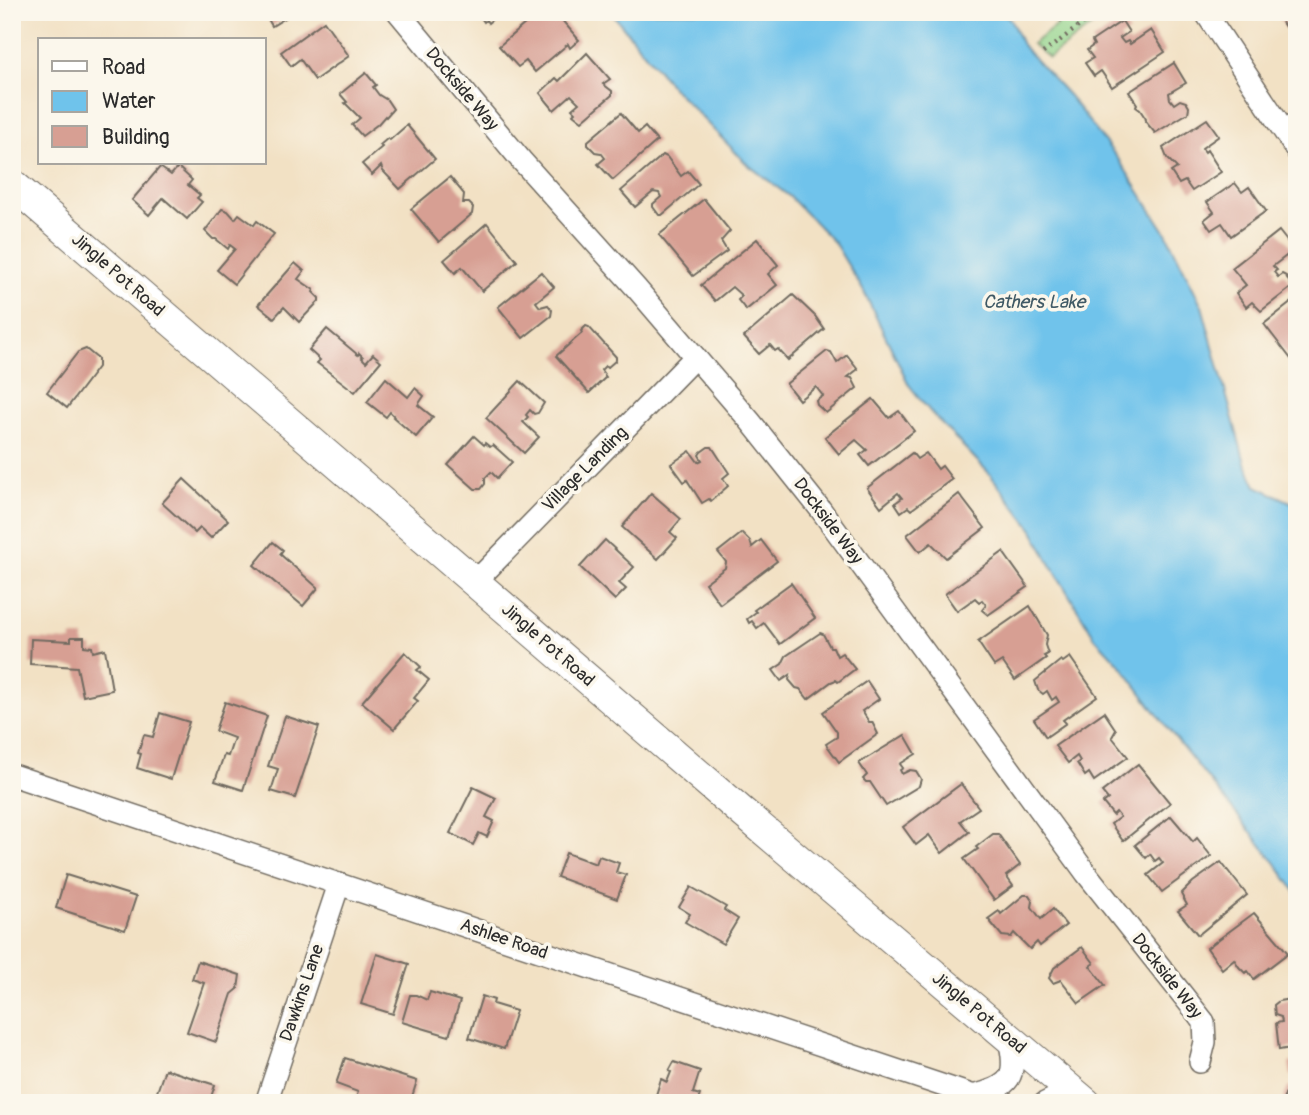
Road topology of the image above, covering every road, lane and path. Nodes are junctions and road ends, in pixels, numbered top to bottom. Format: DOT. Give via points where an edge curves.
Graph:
graph roads {
  1 [pos="398,12"];
  2 [pos="1098,12"];
  3 [pos="1205,12"];
  4 [pos="1043,53"];
  5 [pos="1297,151"];
  6 [pos="12,184"];
  7 [pos="695,357"];
  8 [pos="475,582"];
  9 [pos="12,775"];
  10 [pos="339,884"];
  11 [pos="1009,1039"];
  12 [pos="1200,1062"];
  13 [pos="973,1096"];
  14 [pos="1067,1098"];
  15 [pos="266,1103"];
  16 [pos="995,1103"];
  1 -- 7 [label="street, Dockside Way"];
  2 -- 4 [label="path"];
  3 -- 5 [label="street"];
  6 -- 8 [label="street, Jingle Pot Road"];
  7 -- 8 [label="street, Village Landing"];
  7 -- 12 [label="street, Dockside Way" via="821,510 1086,873 1204,1022"];
  8 -- 11 [label="street, Jingle Pot Road"];
  9 -- 10 [label="street, Ashlee Road"];
  10 -- 13 [label="street, Ashlee Road"];
  10 -- 15 [label="street, Dawkins Lane"];
  11 -- 13 [label="street" via="1011,1074 997,1090"];
  11 -- 14 [label="street, Jingle Pot Road"];
  13 -- 16 [label="street, Ashlee Road"];
}
